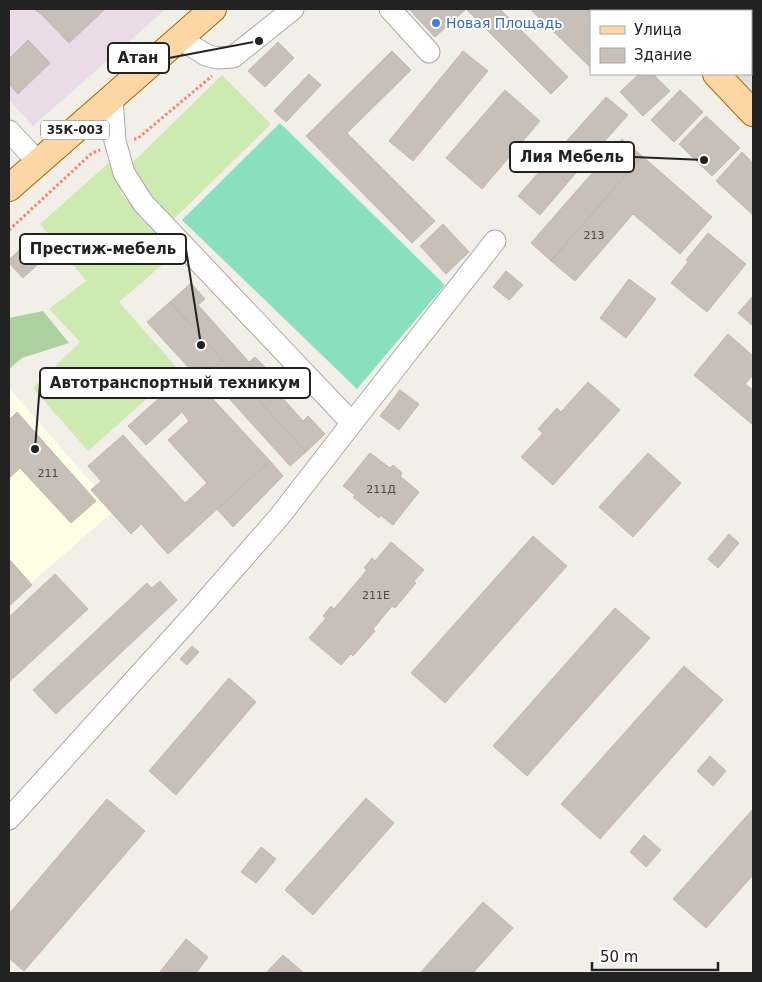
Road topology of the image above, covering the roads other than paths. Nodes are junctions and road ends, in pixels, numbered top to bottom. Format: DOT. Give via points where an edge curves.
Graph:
graph roads {
  1 [pos="213,9"];
  2 [pos="293,9"];
  3 [pos="390,9"];
  4 [pos="179,38"];
  5 [pos="429,52"];
  6 [pos="717,75"];
  7 [pos="112,97"];
  8 [pos="753,113"];
  9 [pos="9,131"];
  10 [pos="38,162"];
  11 [pos="9,188"];
  12 [pos="495,242"];
  13 [pos="352,423"];
  14 [pos="9,819"];
  1 -- 4 [label="main road, 35К-003"];
  2 -- 4 [label="street" via="233,57 216,58"];
  3 -- 5 [label="street"];
  4 -- 7 [label="main road, 35К-003"];
  6 -- 8 [label="main road"];
  7 -- 10 [label="main road, 35К-003"];
  7 -- 13 [label="street" via="116,141 124,173 143,202"];
  9 -- 10 [label="street"];
  10 -- 11 [label="main road, 35К-003"];
  12 -- 13 [label="street"];
  13 -- 14 [label="street" via="279,517"];
}
